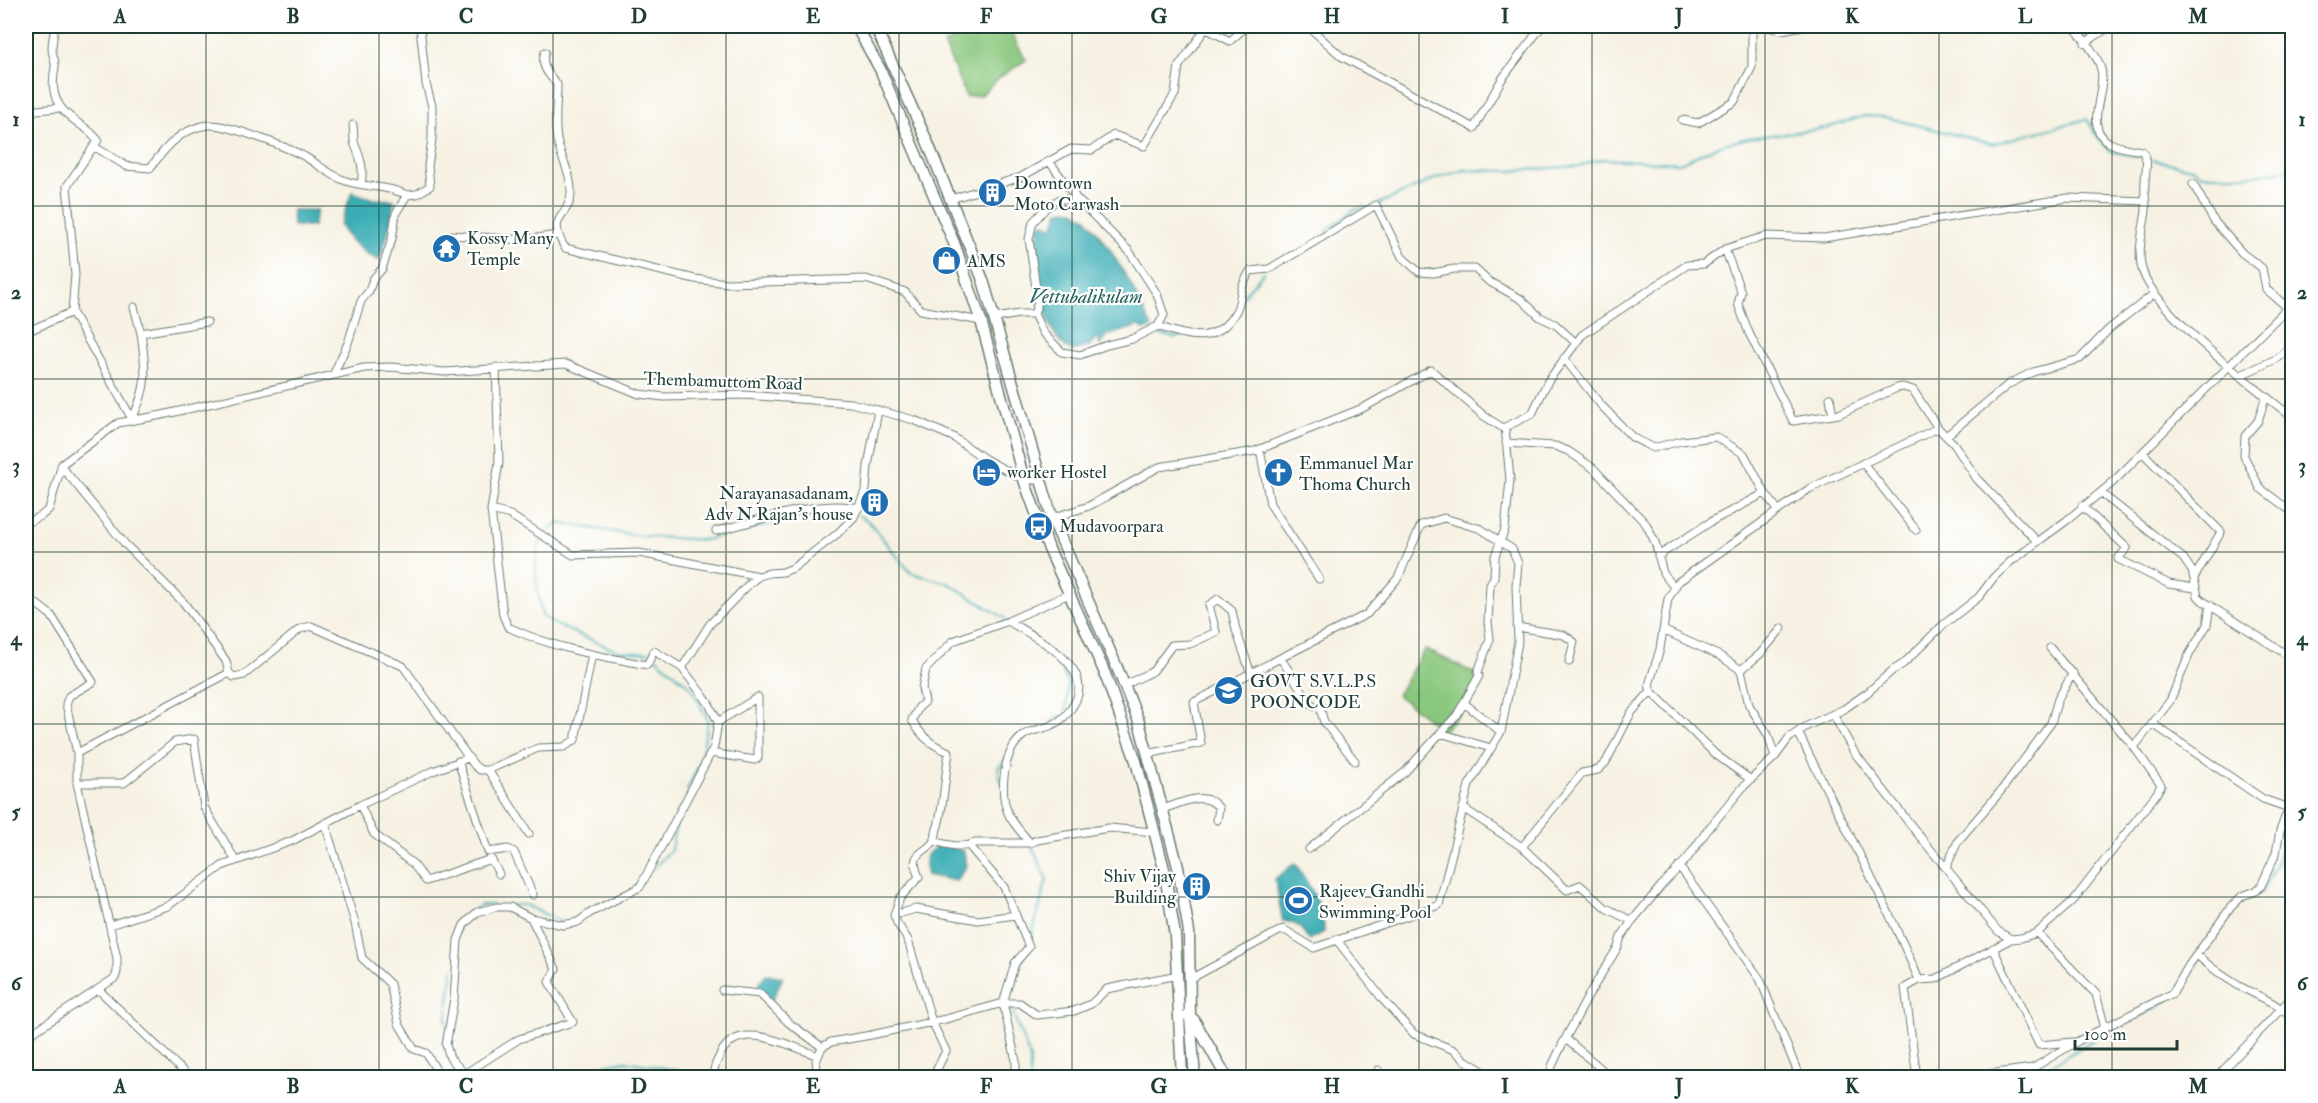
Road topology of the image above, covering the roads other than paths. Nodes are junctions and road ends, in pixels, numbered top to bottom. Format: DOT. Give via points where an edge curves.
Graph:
graph roads {
  1 [pos="55,26"];
  2 [pos="420,26"];
  3 [pos="856,26"];
  4 [pos="875,26"];
  5 [pos="943,26"];
  6 [pos="950,26"];
  7 [pos="1247,26"];
  8 [pos="1542,26"];
  9 [pos="1752,26"];
  10 [pos="1764,26"];
  11 [pos="1802,26"];
  12 [pos="2073,26"];
  13 [pos="2108,26"];
  14 [pos="1203,27"];
  15 [pos="1310,27"];
  16 [pos="2085,43"];
  17 [pos="545,52"];
  18 [pos="59,108"];
  19 [pos="26,111"];
  20 [pos="1682,120"];
  21 [pos="353,124"];
  22 [pos="95,147"];
  23 [pos="1049,161"];
  24 [pos="361,184"];
  25 [pos="2193,184"];
  26 [pos="407,195"];
  27 [pos="951,199"];
  28 [pos="1077,199"];
  29 [pos="2146,201"];
  30 [pos="452,235"];
  31 [pos="557,235"];
  32 [pos="1725,249"];
  33 [pos="2155,293"];
  34 [pos="2290,306"];
  35 [pos="134,307"];
  36 [pos="72,312"];
  37 [pos="1034,315"];
  38 [pos="996,318"];
  39 [pos="981,321"];
  40 [pos="207,322"];
  41 [pos="1158,326"];
  42 [pos="26,332"];
  43 [pos="141,333"];
  44 [pos="1576,343"];
  45 [pos="2292,346"];
  46 [pos="1564,358"];
  47 [pos="2228,365"];
  48 [pos="496,367"];
  49 [pos="333,375"];
  50 [pos="2241,375"];
  51 [pos="2266,396"];
  52 [pos="1830,398"];
  53 [pos="878,410"];
  54 [pos="1833,415"];
  55 [pos="2292,417"];
  56 [pos="132,419"];
  57 [pos="1505,427"];
  58 [pos="1938,428"];
  59 [pos="1946,436"];
  60 [pos="1506,443"];
  61 [pos="1260,449"];
  62 [pos="2143,453"];
  63 [pos="1863,463"];
  64 [pos="61,466"];
  65 [pos="1024,480"];
  66 [pos="1040,480"];
  67 [pos="1766,493"];
  68 [pos="2100,493"];
  69 [pos="2082,506"];
  70 [pos="859,508"];
  71 [pos="491,510"];
  72 [pos="1778,510"];
  73 [pos="2292,512"];
  74 [pos="1052,518"];
  75 [pos="26,523"];
  76 [pos="1916,530"];
  77 [pos="716,531"];
  78 [pos="1501,540"];
  79 [pos="2037,541"];
  80 [pos="1658,556"];
  81 [pos="759,576"];
  82 [pos="2194,578"];
  83 [pos="1319,579"];
  84 [pos="1674,587"];
  85 [pos="2195,588"];
  86 [pos="1069,594"];
  87 [pos="26,596"];
  88 [pos="2210,605"];
  89 [pos="1008,621"];
  90 [pos="1517,627"];
  91 [pos="1782,628"];
  92 [pos="1663,630"];
  93 [pos="2050,648"];
  94 [pos="592,654"];
  95 [pos="2292,658"];
  96 [pos="1281,659"];
  97 [pos="1569,662"];
  98 [pos="682,668"];
  99 [pos="1742,670"];
  100 [pos="229,673"];
  101 [pos="2073,673"];
  102 [pos="1251,674"];
  103 [pos="1125,685"];
  104 [pos="1650,691"];
  105 [pos="1464,703"];
  106 [pos="1833,714"];
  107 [pos="718,722"];
  108 [pos="2153,724"];
  109 [pos="1501,732"];
  110 [pos="1798,732"];
  111 [pos="1440,733"];
  112 [pos="2134,747"];
  113 [pos="1491,748"];
  114 [pos="77,753"];
  115 [pos="711,753"];
  116 [pos="1147,754"];
  117 [pos="1775,757"];
  118 [pos="468,758"];
  119 [pos="458,761"];
  120 [pos="1355,761"];
  121 [pos="488,770"];
  122 [pos="2292,776"];
  123 [pos="1751,780"];
  124 [pos="77,783"];
  125 [pos="360,805"];
  126 [pos="1463,808"];
  127 [pos="2289,808"];
  128 [pos="1163,809"];
  129 [pos="1217,820"];
  130 [pos="325,823"];
  131 [pos="1154,832"];
  132 [pos="529,834"];
  133 [pos="934,841"];
  134 [pos="1030,843"];
  135 [pos="969,846"];
  136 [pos="1522,847"];
  137 [pos="1309,849"];
  138 [pos="236,861"];
  139 [pos="1679,866"];
  140 [pos="1946,868"];
  141 [pos="499,874"];
  142 [pos="532,895"];
  143 [pos="894,915"];
  144 [pos="1016,915"];
  145 [pos="531,918"];
  146 [pos="1632,921"];
  147 [pos="110,925"];
  148 [pos="2037,933"];
  149 [pos="1336,939"];
  150 [pos="2011,939"];
  151 [pos="1994,948"];
  152 [pos="2197,955"];
  153 [pos="1178,975"];
  154 [pos="1190,980"];
  155 [pos="1919,980"];
  156 [pos="98,989"];
  157 [pos="722,990"];
  158 [pos="2292,997"];
  159 [pos="1007,1003"];
  160 [pos="2282,1008"];
  161 [pos="1178,1016"];
  162 [pos="1190,1016"];
  163 [pos="2292,1017"];
  164 [pos="932,1022"];
  165 [pos="2105,1028"];
  166 [pos="26,1037"];
  167 [pos="1566,1039"];
  168 [pos="2078,1041"];
  169 [pos="822,1047"];
  170 [pos="818,1056"];
  171 [pos="1378,1070"];
  172 [pos="461,1075"];
  173 [pos="190,1077"];
  174 [pos="441,1077"];
  175 [pos="713,1077"];
  176 [pos="818,1077"];
  177 [pos="936,1077"];
  178 [pos="1016,1077"];
  179 [pos="1182,1077"];
  180 [pos="1196,1077"];
  181 [pos="1227,1077"];
  182 [pos="1376,1077"];
  183 [pos="1494,1077"];
  184 [pos="1550,1077"];
  185 [pos="1612,1077"];
  186 [pos="1800,1077"];
  187 [pos="1917,1077"];
  188 [pos="1959,1077"];
  189 [pos="2216,1077"];
  1 -- 18 [label="street" via="53,84"];
  2 -- 26 [label="street" via="432,106 430,186"];
  3 -- 39 [label="main road" via="880,69 940,206"];
  4 -- 27 [label="main road"];
  5 -- 6 [label="street"];
  7 -- 14 [label="street" via="1230,41"];
  8 -- 15 [label="street" via="1502,79 1474,128 1341,56"];
  9 -- 20 [label="street" via="1752,67 1734,102 1698,123"];
  10 -- 11 [label="street" via="1782,30"];
  12 -- 16 [label="street"];
  13 -- 16 [label="street"];
  14 -- 23 [label="street" via="1179,66 1175,94 1144,146 1114,135 1092,150 1071,149"];
  16 -- 29 [label="street" via="2101,68 2097,126 2111,143 2145,156"];
  17 -- 31 [label="street" via="545,70 557,84 557,140 571,180 571,198 559,218"];
  18 -- 19 [label="street"];
  18 -- 22 [label="street" via="98,140"];
  21 -- 24 [label="street" via="363,167"];
  22 -- 24 [label="street" via="126,166 150,168 171,142 193,129 213,125 289,149 344,181"];
  22 -- 36 [label="street" via="67,186 75,275"];
  23 -- 27 [label="street" via="1021,177"];
  23 -- 28 [label="street"];
  24 -- 26 [label="street" via="396,189"];
  25 -- 34 [label="street" via="2214,221 2242,253 2262,268 2266,290"];
  26 -- 49 [label="street" via="396,213 385,261 362,301"];
  27 -- 38 [label="main road"];
  28 -- 37 [label="street" via="1060,199 1033,222 1029,239 1038,302"];
  28 -- 41 [label="street" via="1129,250 1146,276 1164,315"];
  29 -- 32 [label="street" via="2068,198 1824,238 1766,236"];
  29 -- 33 [label="street" via="2141,265"];
  30 -- 31 [label="street" via="524,240"];
  31 -- 39 [label="street" via="565,248 695,279 728,283 866,279 905,292 921,310"];
  32 -- 44 [label="street" via="1704,264 1687,265 1582,335"];
  32 -- 54 [label="street" via="1741,292 1738,304 1749,333 1793,421"];
  33 -- 47 [label="street"];
  33 -- 59 [label="street" via="2109,329 2080,359 2008,384"];
  34 -- 47 [label="street"];
  35 -- 43 [label="street"];
  36 -- 42 [label="street"];
  36 -- 56 [label="street"];
  37 -- 38 [label="street"];
  37 -- 41 [label="street" via="1043,333 1062,352 1080,355 1132,339"];
  38 -- 66 [label="main road"];
  39 -- 65 [label="main road"];
  40 -- 43 [label="street"];
  41 -- 44 [label="street" via="1192,336 1212,335 1237,310 1250,271 1269,269 1376,205 1402,257 1419,272 1476,270 1521,299"];
  43 -- 56 [label="street" via="147,376 142,400"];
  44 -- 46 [label="street"];
  45 -- 50 [label="street" via="2276,359"];
  46 -- 57 [label="street" via="1532,414"];
  46 -- 67 [label="street" via="1632,437 1653,448 1716,437 1744,454"];
  47 -- 50 [label="street"];
  47 -- 62 [label="street"];
  48 -- 49 [label="street, Thembamuttom Road" via="445,372 364,368"];
  48 -- 53 [label="street, Thembamuttom Road" via="566,364 630,391 664,398 744,395 851,403"];
  48 -- 71 [label="street" via="499,463"];
  49 -- 56 [label="street, Thembamuttom Road"];
  50 -- 51 [label="street"];
  51 -- 55 [label="street"];
  51 -- 73 [label="street" via="2258,421 2245,436 2244,456 2260,488"];
  52 -- 54 [label="street"];
  53 -- 65 [label="street, Thembamuttom Road" via="953,437"];
  53 -- 70 [label="street" via="866,489"];
  54 -- 58 [label="street" via="1903,387 1913,390"];
  56 -- 64 [label="street, Thembamuttom Road" via="118,423"];
  57 -- 60 [label="street"];
  57 -- 61 [label="street" via="1484,416 1431,370 1363,408"];
  58 -- 59 [label="street"];
  58 -- 63 [label="street"];
  59 -- 79 [label="street" via="1977,479"];
  60 -- 78 [label="street" via="1510,480"];
  60 -- 80 [label="street" via="1555,446 1593,468 1646,524"];
  61 -- 74 [label="street" via="1159,467 1089,506"];
  61 -- 83 [label="street" via="1270,504"];
  62 -- 68 [label="street"];
  62 -- 82 [label="street" via="2220,532"];
  63 -- 72 [label="street" via="1809,489"];
  63 -- 76 [label="street"];
  64 -- 75 [label="street" via="49,509"];
  64 -- 100 [label="street" via="125,544 184,603 226,662"];
  65 -- 66 [label="street"];
  65 -- 86 [label="main road"];
  66 -- 74 [label="main road"];
  67 -- 72 [label="street"];
  67 -- 80 [label="street" via="1712,521"];
  68 -- 69 [label="street"];
  68 -- 82 [label="street" via="2182,558"];
  69 -- 79 [label="street"];
  69 -- 85 [label="street" via="2127,548 2118,559 2169,584"];
  70 -- 77 [label="street" via="825,506"];
  70 -- 81 [label="street" via="837,534 793,568"];
  71 -- 81 [label="street" via="510,515 573,555 639,553"];
  71 -- 94 [label="street" via="503,615 508,627"];
  72 -- 84 [label="street"];
  74 -- 103 [label="main road"];
  78 -- 90 [label="street" via="1512,549 1518,563"];
  78 -- 96 [label="street" via="1481,529 1444,518 1422,525 1398,578 1367,614"];
  78 -- 105 [label="street" via="1488,602 1490,639 1479,676"];
  79 -- 106 [label="street" via="1904,664"];
  80 -- 84 [label="street" via="1663,573"];
  81 -- 98 [label="street" via="722,610"];
  82 -- 85 [label="street"];
  84 -- 92 [label="street" via="1668,598"];
  85 -- 88 [label="street" via="2198,596"];
  86 -- 89 [label="street"];
  86 -- 131 [label="main road" via="1125,725"];
  87 -- 114 [label="street" via="51,615 93,682 69,696 66,704"];
  88 -- 95 [label="street"];
  88 -- 108 [label="street" via="2207,625 2190,653 2170,701"];
  89 -- 133 [label="street" via="953,641 923,677 925,702 912,720 919,733 949,752"];
  89 -- 134 [label="street" via="1072,665 1080,685 1076,701 1065,716 1051,726 1023,735 1003,770 1008,813"];
  90 -- 97 [label="street" via="1564,635 1574,642"];
  90 -- 109 [label="street" via="1518,642"];
  91 -- 99 [label="street"];
  92 -- 99 [label="street"];
  92 -- 104 [label="street"];
  93 -- 101 [label="street"];
  94 -- 98 [label="street" via="647,665 654,651"];
  94 -- 121 [label="street" via="575,740 564,747 538,747"];
  96 -- 102 [label="street"];
  96 -- 120 [label="street"];
  98 -- 107 [label="street"];
  99 -- 117 [label="street" via="1749,705 1768,735"];
  100 -- 114 [label="street"];
  100 -- 118 [label="street" via="244,675 300,629 311,626 403,666"];
  101 -- 112 [label="street"];
  101 -- 140 [label="street" via="2058,699 2051,723 1958,841"];
  102 -- 103 [label="street" via="1233,610 1218,599 1209,604 1216,632 1190,644 1172,645 1153,671"];
  102 -- 116 [label="street" via="1194,702 1201,743"];
  103 -- 116 [label="main road"];
  104 -- 123 [label="street" via="1715,754"];
  104 -- 136 [label="street" via="1631,713 1605,762 1598,770 1582,773"];
  105 -- 109 [label="street"];
  105 -- 111 [label="street"];
  106 -- 110 [label="street"];
  106 -- 140 [label="street" via="1854,752"];
  107 -- 115 [label="street"];
  107 -- 115 [label="street" via="758,697 758,758"];
  108 -- 112 [label="street"];
  108 -- 127 [label="street" via="2264,799"];
  109 -- 113 [label="street"];
  110 -- 117 [label="street"];
  110 -- 155 [label="street" via="1890,913"];
  111 -- 113 [label="street"];
  111 -- 137 [label="street" via="1405,772"];
  112 -- 148 [label="street" via="2159,780 2160,789 2074,900"];
  113 -- 126 [label="street" via="1469,784"];
  114 -- 124 [label="street"];
  115 -- 145 [label="street" via="640,887 578,922 563,926"];
  116 -- 128 [label="main road"];
  117 -- 123 [label="street"];
  118 -- 119 [label="street"];
  118 -- 121 [label="street" via="477,768"];
  119 -- 125 [label="street"];
  119 -- 142 [label="street" via="488,852 514,852"];
  121 -- 132 [label="street"];
  122 -- 127 [label="street"];
  123 -- 139 [label="street"];
  124 -- 138 [label="street" via="124,783 175,742 194,740 204,807"];
  124 -- 147 [label="street"];
  125 -- 130 [label="street"];
  125 -- 141 [label="street" via="374,834 413,864 426,881 491,859"];
  126 -- 136 [label="street"];
  126 -- 149 [label="street" via="1439,905"];
  127 -- 152 [label="street" via="2261,886 2231,907"];
  128 -- 129 [label="street" via="1202,797 1212,799 1219,808"];
  128 -- 154 [label="main road" via="1189,932"];
  130 -- 138 [label="street" via="292,841"];
  130 -- 174 [label="street" via="362,958 390,984 399,1023 414,1048 426,1053"];
  131 -- 134 [label="street" via="1109,828"];
  131 -- 153 [label="main road" via="1164,869"];
  133 -- 135 [label="street"];
  133 -- 143 [label="street" via="916,860 919,877 900,898"];
  134 -- 135 [label="street"];
  135 -- 144 [label="street" via="1004,887"];
  136 -- 146 [label="street" via="1567,890 1580,885 1606,908"];
  138 -- 147 [label="street" via="222,866 168,906"];
  139 -- 146 [label="street"];
  139 -- 186 [label="street" via="1760,979"];
  140 -- 150 [label="street" via="1998,931"];
  143 -- 144 [label="street" via="916,909 978,920"];
  143 -- 164 [label="street" via="908,940"];
  144 -- 159 [label="street" via="1029,947 1015,963"];
  145 -- 172 [label="street" via="510,907 497,907 477,912 464,925 458,940 446,1045"];
  145 -- 172 [label="street" via="556,969 549,982 573,1022 519,1039"];
  146 -- 167 [label="street"];
  147 -- 156 [label="street" via="117,972 115,978"];
  148 -- 150 [label="street"];
  148 -- 165 [label="street" via="2096,994"];
  149 -- 154 [label="street" via="1314,948 1282,929"];
  149 -- 183 [label="street" via="1414,1034 1454,1050"];
  150 -- 151 [label="street"];
  151 -- 155 [label="street" via="1936,979"];
  151 -- 168 [label="street" via="2039,1045"];
  152 -- 160 [label="street" via="2237,985"];
  152 -- 165 [label="street" via="2173,993"];
  153 -- 159 [label="street" via="1107,990 1091,1004 1074,1011 1037,1015 1020,1003"];
  153 -- 161 [label="main road"];
  154 -- 162 [label="main road"];
  155 -- 187 [label="street" via="1905,988"];
  156 -- 166 [label="street"];
  156 -- 173 [label="street"];
  157 -- 169 [label="street" via="760,994 789,1023"];
  158 -- 160 [label="street"];
  159 -- 164 [label="street"];
  159 -- 178 [label="street"];
  160 -- 163 [label="street"];
  160 -- 189 [label="street"];
  161 -- 162 [label="main road"];
  161 -- 179 [label="main road"];
  162 -- 180 [label="main road"];
  162 -- 181 [label="main road"];
  164 -- 169 [label="street"];
  164 -- 177 [label="street" via="946,1051"];
  165 -- 168 [label="street"];
  167 -- 184 [label="street"];
  167 -- 185 [label="street"];
  168 -- 188 [label="street" via="2033,1068"];
  169 -- 170 [label="street"];
  170 -- 175 [label="street" via="767,1038 738,1037 723,1048"];
  170 -- 176 [label="street"];
  171 -- 182 [label="street"];
}
